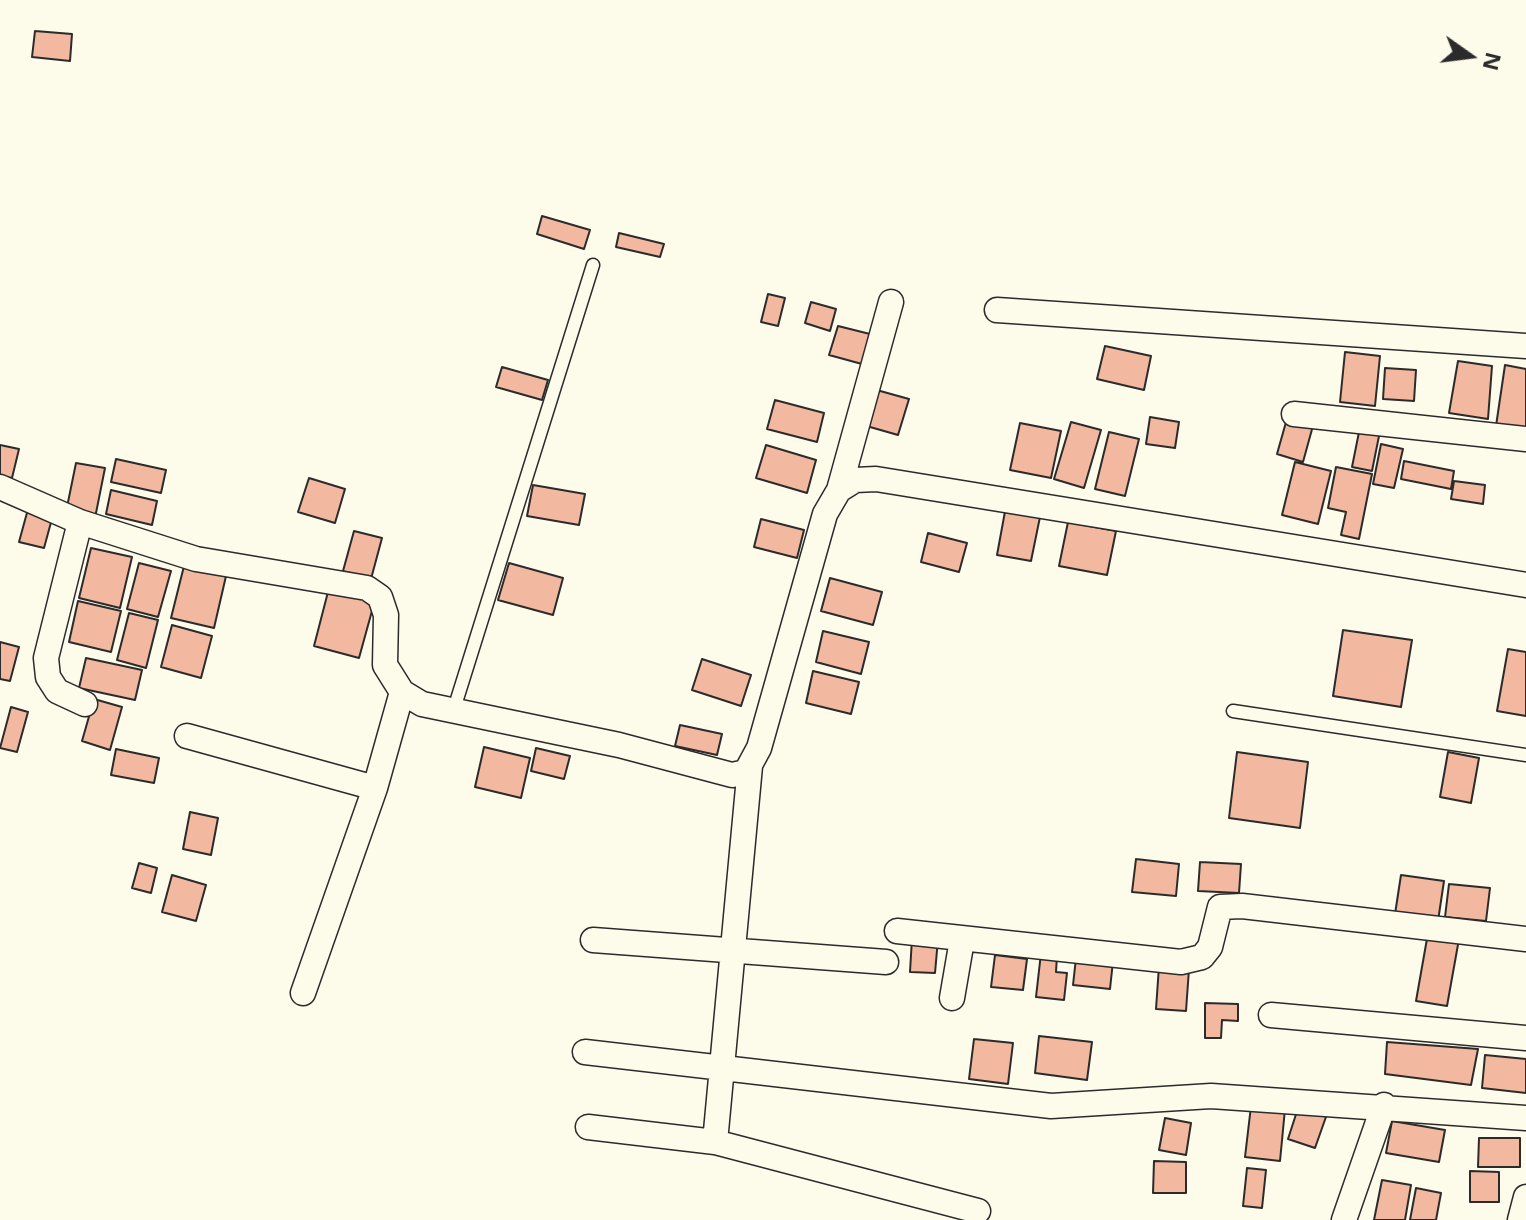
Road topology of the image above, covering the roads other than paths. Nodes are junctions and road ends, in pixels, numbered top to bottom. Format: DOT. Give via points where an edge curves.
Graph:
graph roads {
  1 [pos="593,265"];
  2 [pos="891,302"];
  3 [pos="997,310"];
  4 [pos="1526,346"];
  5 [pos="1294,414"];
  6 [pos="1526,439"];
  7 [pos="0,487"];
  8 [pos="839,490"];
  9 [pos="80,522"];
  10 [pos="1526,585"];
  11 [pos="402,692"];
  12 [pos="85,704"];
  13 [pos="1233,711"];
  14 [pos="453,712"];
  15 [pos="187,736"];
  16 [pos="1526,755"];
  17 [pos="750,766"];
  18 [pos="375,788"];
  19 [pos="897,931"];
  20 [pos="1526,939"];
  21 [pos="593,940"];
  22 [pos="962,940"];
  23 [pos="732,951"];
  24 [pos="886,962"];
  25 [pos="303,993"];
  26 [pos="952,998"];
  27 [pos="1271,1015"];
  28 [pos="1526,1038"];
  29 [pos="585,1052"];
  30 [pos="721,1068"];
  31 [pos="1384,1105"];
  32 [pos="1526,1118"];
  33 [pos="588,1127"];
  34 [pos="715,1142"];
  35 [pos="1526,1197"];
  36 [pos="978,1211"];
  37 [pos="1344,1220"];
  38 [pos="1520,1220"];
  1 -- 14 [label="lane"];
  2 -- 8 [label="street"];
  3 -- 4 [label="street"];
  5 -- 6 [label="street"];
  7 -- 9 [label="street"];
  8 -- 10 [label="street" via="855,480 876,479"];
  8 -- 17 [label="street" via="825,514"];
  9 -- 11 [label="street" via="196,559 367,588 380,597 385,665"];
  9 -- 12 [label="street" via="46,658 48,677 57,691"];
  11 -- 14 [label="street"];
  11 -- 18 [label="street"];
  13 -- 16 [label="lane"];
  14 -- 17 [label="street" via="580,736 732,775"];
  15 -- 18 [label="street"];
  17 -- 23 [label="street"];
  18 -- 25 [label="street"];
  19 -- 22 [label="street"];
  20 -- 22 [label="street" via="1242,906 1220,907 1210,947 1202,957 1181,962"];
  21 -- 23 [label="street"];
  22 -- 26 [label="street"];
  23 -- 24 [label="street"];
  23 -- 30 [label="street"];
  27 -- 28 [label="street"];
  29 -- 30 [label="street"];
  30 -- 31 [label="street" via="1051,1106 1211,1096"];
  30 -- 34 [label="street"];
  31 -- 32 [label="street"];
  31 -- 37 [label="street"];
  33 -- 34 [label="street"];
  34 -- 36 [label="street"];
  35 -- 38 [label="street"];
}
